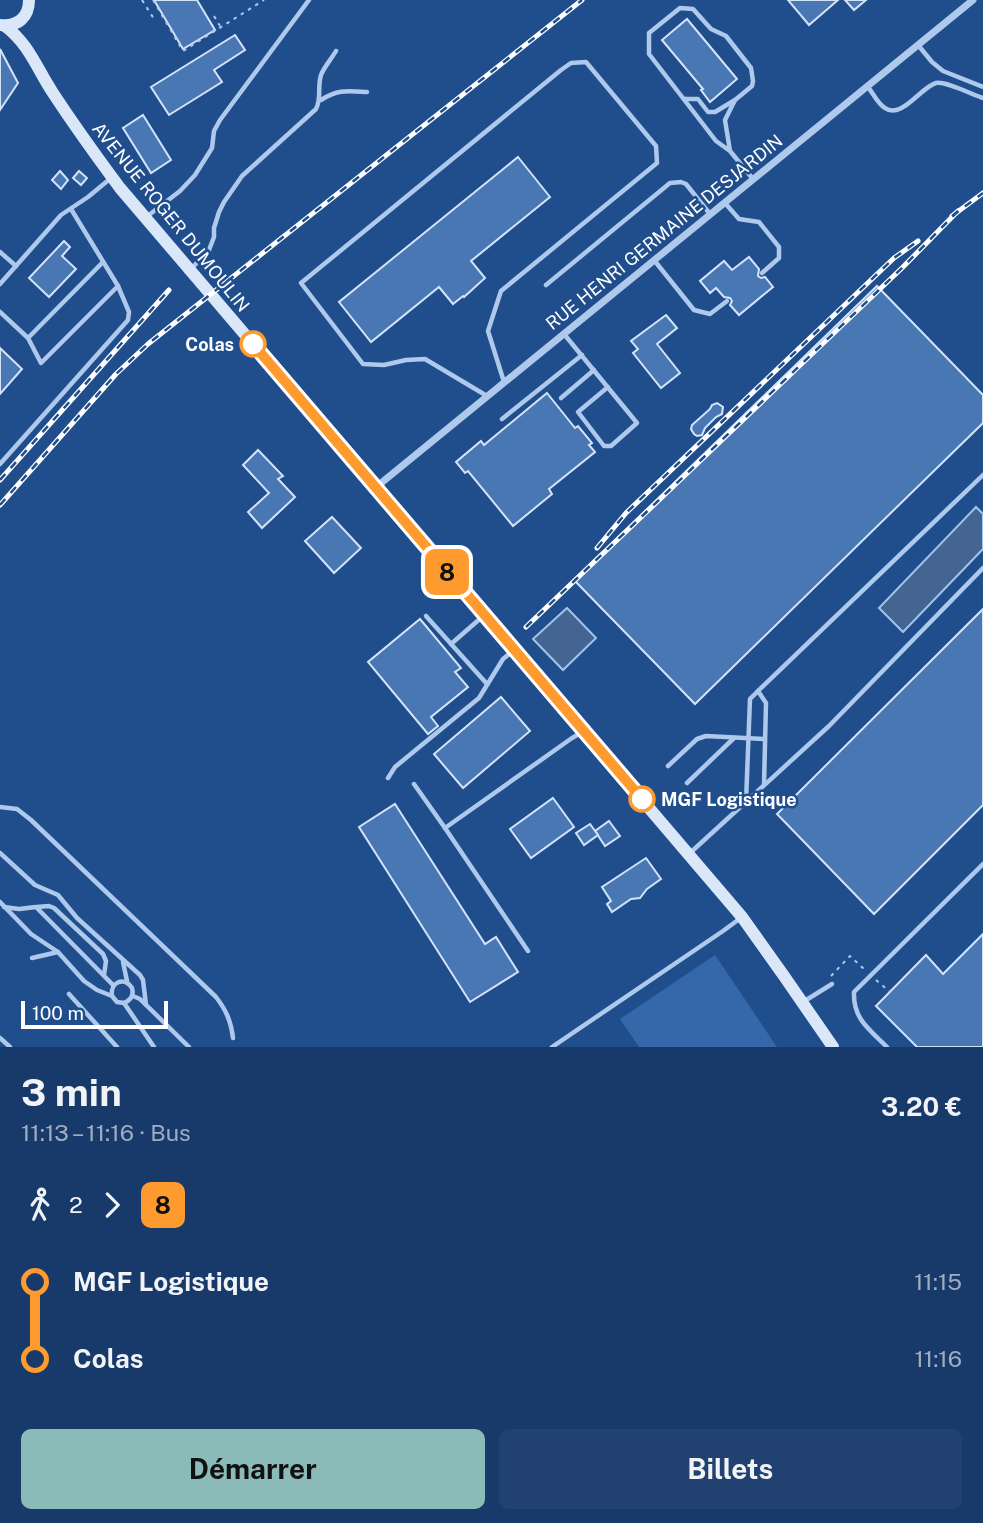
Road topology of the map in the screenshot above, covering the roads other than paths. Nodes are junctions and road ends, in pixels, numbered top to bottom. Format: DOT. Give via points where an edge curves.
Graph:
graph roads {
  1 [pos="29,0"];
  2 [pos="309,0"];
  3 [pos="973,0"];
  4 [pos="23,18"];
  5 [pos="3,26"];
  6 [pos="918,45"];
  7 [pos="27,47"];
  8 [pos="336,51"];
  9 [pos="867,86"];
  10 [pos="983,87"];
  11 [pos="367,92"];
  12 [pos="683,99"];
  13 [pos="983,99"];
  14 [pos="320,100"];
  15 [pos="735,100"];
  16 [pos="730,151"];
  17 [pos="112,177"];
  18 [pos="753,179"];
  19 [pos="725,202"];
  20 [pos="71,209"];
  21 [pos="710,214"];
  22 [pos="145,218"];
  23 [pos="0,252"];
  24 [pos="654,260"];
  25 [pos="103,262"];
  26 [pos="16,266"];
  27 [pos="189,270"];
  28 [pos="762,272"];
  29 [pos="0,284"];
  30 [pos="546,285"];
  31 [pos="118,286"];
  32 [pos="727,301"];
  33 [pos="0,312"];
  34 [pos="564,333"];
  35 [pos="27,338"];
  36 [pos="582,355"];
  37 [pos="594,370"];
  38 [pos="504,382"];
  39 [pos="608,387"];
  40 [pos="487,396"];
  41 [pos="561,398"];
  42 [pos="502,419"];
  43 [pos="0,464"];
  44 [pos="983,475"];
  45 [pos="375,488"];
  46 [pos="983,568"];
  47 [pos="484,615"];
  48 [pos="426,616"];
  49 [pos="451,644"];
  50 [pos="514,650"];
  51 [pos="487,684"];
  52 [pos="758,691"];
  53 [pos="585,732"];
  54 [pos="735,737"];
  55 [pos="749,738"];
  56 [pos="765,739"];
  57 [pos="668,766"];
  58 [pos="388,778"];
  59 [pos="687,783"];
  60 [pos="414,784"];
  61 [pos="764,786"];
  62 [pos="746,802"];
  63 [pos="0,807"];
  64 [pos="444,828"];
  65 [pos="0,853"];
  66 [pos="689,854"];
  67 [pos="983,864"];
  68 [pos="2,905"];
  69 [pos="36,907"];
  70 [pos="742,917"];
  71 [pos="528,951"];
  72 [pos="58,952"];
  73 [pos="32,958"];
  74 [pos="123,960"];
  75 [pos="104,976"];
  76 [pos="127,982"];
  77 [pos="832,984"];
  78 [pos="113,985"];
  79 [pos="69,994"];
  80 [pos="111,996"];
  81 [pos="133,996"];
  82 [pos="803,1002"];
  83 [pos="124,1003"];
  84 [pos="146,1005"];
  85 [pos="0,1038"];
  86 [pos="233,1038"];
  87 [pos="10,1047"];
  88 [pos="117,1047"];
  89 [pos="154,1047"];
  90 [pos="189,1047"];
  91 [pos="552,1047"];
  92 [pos="833,1047"];
  93 [pos="887,1047"];
  1 -- 4 [label="main road"];
  2 -- 22 [label="lane" via="220,120 212,148 195,175"];
  3 -- 6 [label="street, RUE HENRI GERMAINE DESJARDIN"];
  4 -- 5 [label="main road"];
  4 -- 7 [label="main road"];
  5 -- 7 [label="main road"];
  6 -- 9 [label="street, RUE HENRI GERMAINE DESJARDIN"];
  6 -- 10 [label="lane" via="943,71"];
  7 -- 17 [label="main road, AVENUE ROGER DUMOULIN"];
  8 -- 14 [label="lane" via="322,74"];
  9 -- 13 [label="lane" via="890,110 899,110 941,83"];
  9 -- 18 [label="street, RUE HENRI GERMAINE DESJARDIN"];
  11 -- 14 [label="lane" via="342,90"];
  12 -- 15 [label="lane" via="698,99 708,112"];
  12 -- 15 [label="lane" via="649,54 649,33 680,8 693,9 711,29 726,36 751,68 752,86"];
  12 -- 16 [label="lane" via="716,141"];
  14 -- 27 [label="lane" via="316,109 242,176 219,212 209,250"];
  15 -- 16 [label="lane" via="724,120"];
  16 -- 18 [label="lane"];
  17 -- 20 [label="lane"];
  17 -- 22 [label="main road, AVENUE ROGER DUMOULIN"];
  18 -- 19 [label="street, RUE HENRI GERMAINE DESJARDIN"];
  19 -- 21 [label="street, RUE HENRI GERMAINE DESJARDIN"];
  19 -- 28 [label="lane" via="739,219 759,222 779,247 779,258"];
  20 -- 25 [label="lane"];
  20 -- 26 [label="lane"];
  21 -- 24 [label="street, RUE HENRI GERMAINE DESJARDIN"];
  21 -- 30 [label="lane" via="686,184 670,183"];
  22 -- 27 [label="main road, AVENUE ROGER DUMOULIN"];
  23 -- 26 [label="lane"];
  24 -- 32 [label="lane" via="694,310 710,314"];
  24 -- 34 [label="street, RUE HENRI GERMAINE DESJARDIN"];
  25 -- 31 [label="lane"];
  25 -- 35 [label="lane"];
  26 -- 29 [label="lane"];
  27 -- 45 [label="main road, AVENUE ROGER DUMOULIN"];
  31 -- 35 [label="lane" via="41,363"];
  31 -- 43 [label="lane" via="128,320"];
  33 -- 35 [label="lane"];
  34 -- 36 [label="lane"];
  34 -- 38 [label="street, RUE HENRI GERMAINE DESJARDIN"];
  36 -- 37 [label="lane"];
  36 -- 42 [label="lane"];
  37 -- 39 [label="lane"];
  37 -- 41 [label="lane"];
  38 -- 40 [label="street, RUE HENRI GERMAINE DESJARDIN"];
  38 -- 40 [label="lane" via="488,331 501,291 657,163 656,146 586,62 571,63 561,70 301,283 363,364 425,359"];
  39 -- 39 [label="lane" via="637,423 611,446 604,446 578,412"];
  40 -- 45 [label="street, RUE HENRI GERMAINE DESJARDIN"];
  44 -- 52 [label="lane"];
  45 -- 47 [label="main road, AVENUE ROGER DUMOULIN"];
  46 -- 61 [label="lane"];
  47 -- 49 [label="lane"];
  47 -- 50 [label="main road, AVENUE ROGER DUMOULIN"];
  48 -- 49 [label="lane"];
  49 -- 51 [label="lane"];
  50 -- 51 [label="lane"];
  50 -- 53 [label="main road, AVENUE ROGER DUMOULIN"];
  51 -- 58 [label="lane" via="479,698 395,767"];
  52 -- 55 [label="lane" via="750,699"];
  52 -- 56 [label="lane" via="766,703"];
  53 -- 64 [label="lane"];
  53 -- 66 [label="main road, AVENUE ROGER DUMOULIN"];
  54 -- 55 [label="lane"];
  54 -- 57 [label="lane" via="697,739"];
  54 -- 59 [label="lane"];
  55 -- 56 [label="lane"];
  55 -- 62 [label="lane"];
  56 -- 61 [label="lane"];
  60 -- 64 [label="lane"];
  61 -- 62 [label="lane"];
  62 -- 66 [label="lane"];
  63 -- 86 [label="lane" via="17,809 30,820 216,997 225,1009"];
  64 -- 71 [label="lane"];
  65 -- 74 [label="lane" via="35,885 58,895"];
  66 -- 70 [label="main road, AVENUE ROGER DUMOULIN"];
  67 -- 93 [label="lane" via="854,992 860,1019"];
  68 -- 69 [label="lane"];
  68 -- 72 [label="lane" via="31,934"];
  69 -- 75 [label="lane"];
  69 -- 75 [label="lane" via="54,908 103,954"];
  70 -- 82 [label="main road, AVENUE ROGER DUMOULIN"];
  70 -- 91 [label="lane"];
  72 -- 73 [label="lane"];
  72 -- 80 [label="lane" via="83,981"];
  74 -- 76 [label="lane"];
  74 -- 84 [label="lane" via="143,980"];
  75 -- 78 [label="lane"];
  76 -- 78 [label="lane"];
  76 -- 81 [label="lane"];
  77 -- 82 [label="lane"];
  78 -- 80 [label="lane"];
  79 -- 88 [label="lane"];
  80 -- 83 [label="lane"];
  81 -- 83 [label="lane"];
  81 -- 84 [label="lane"];
  82 -- 92 [label="main road, AVENUE ROGER DUMOULIN"];
  83 -- 89 [label="lane"];
  84 -- 90 [label="lane"];
  85 -- 87 [label="lane"];
}
